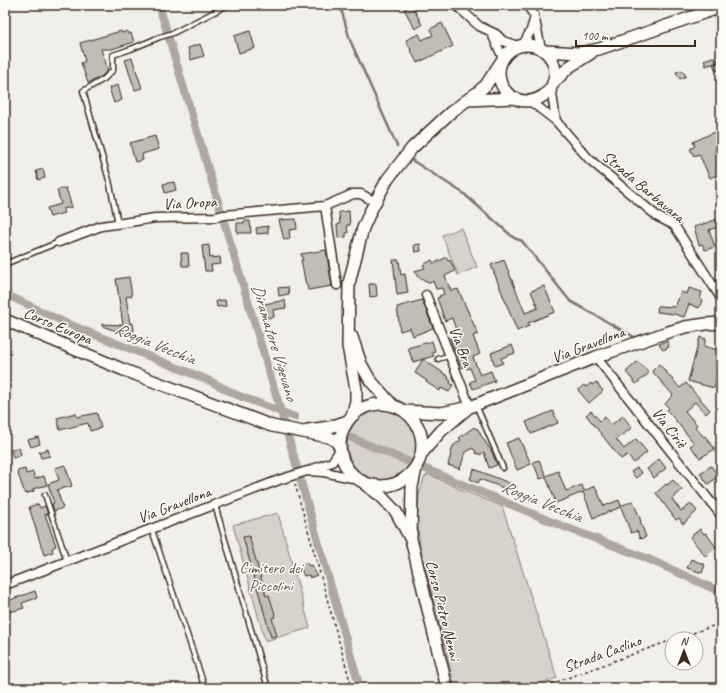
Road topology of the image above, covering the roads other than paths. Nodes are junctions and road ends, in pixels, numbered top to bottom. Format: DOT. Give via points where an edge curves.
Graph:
graph roads {
  1 [pos="228,5"];
  2 [pos="456,5"];
  3 [pos="527,5"];
  4 [pos="721,7"];
  5 [pos="534,20"];
  6 [pos="491,32"];
  7 [pos="521,46"];
  8 [pos="599,49"];
  9 [pos="543,50"];
  10 [pos="502,60"];
  11 [pos="552,85"];
  12 [pos="516,98"];
  13 [pos="468,100"];
  14 [pos="529,100"];
  15 [pos="556,121"];
  16 [pos="375,202"];
  17 [pos="325,206"];
  18 [pos="118,223"];
  19 [pos="59,242"];
  20 [pos="5,264"];
  21 [pos="337,285"];
  22 [pos="426,295"];
  23 [pos="721,298"];
  24 [pos="5,320"];
  25 [pos="721,323"];
  26 [pos="349,327"];
  27 [pos="451,355"];
  28 [pos="596,357"];
  29 [pos="438,359"];
  30 [pos="393,406"];
  31 [pos="473,406"];
  32 [pos="404,412"];
  33 [pos="350,419"];
  34 [pos="301,431"];
  35 [pos="340,449"];
  36 [pos="418,462"];
  37 [pos="503,468"];
  38 [pos="306,471"];
  39 [pos="359,480"];
  40 [pos="45,495"];
  41 [pos="216,505"];
  42 [pos="721,515"];
  43 [pos="152,530"];
  44 [pos="411,539"];
  45 [pos="68,562"];
  46 [pos="5,585"];
  47 [pos="205,688"];
  48 [pos="268,688"];
  49 [pos="447,688"];
  1 -- 18 [label="lane" via="173,33 113,55 113,70 104,79 83,91 109,180"];
  2 -- 6 [label="street" via="479,26"];
  3 -- 5 [label="street"];
  4 -- 8 [label="main road"];
  5 -- 7 [label="street"];
  5 -- 9 [label="street"];
  6 -- 7 [label="street" via="503,41"];
  6 -- 10 [label="street"];
  7 -- 9 [label="main road" via="535,46"];
  7 -- 10 [label="main road" via="510,51"];
  8 -- 9 [label="main road" via="566,53"];
  8 -- 11 [label="main road" via="569,67"];
  9 -- 11 [label="main road" via="554,66"];
  10 -- 12 [label="main road" via="500,75 503,87"];
  10 -- 13 [label="main road" via="486,85"];
  11 -- 14 [label="main road" via="541,96"];
  11 -- 15 [label="street"];
  12 -- 13 [label="main road"];
  12 -- 14 [label="main road"];
  13 -- 16 [label="main road" via="434,126 412,148 387,180"];
  14 -- 15 [label="street, Strada Barbavara"];
  15 -- 23 [label="street, Strada Barbavara" via="589,159 658,217 674,225"];
  16 -- 17 [label="street, Via Oropa" via="361,194 353,194"];
  16 -- 26 [label="main road" via="363,228 350,277"];
  17 -- 18 [label="street, Via Oropa"];
  17 -- 21 [label="street"];
  18 -- 19 [label="street, Via Oropa" via="101,226"];
  19 -- 20 [label="lane"];
  22 -- 27 [label="street, Via Bra"];
  24 -- 34 [label="main road, Corso Europa" via="124,370 272,426"];
  25 -- 28 [label="main road, Via Gravellona" via="684,327"];
  26 -- 30 [label="main road" via="360,364 370,380"];
  26 -- 33 [label="main road" via="348,346 356,389 356,401"];
  27 -- 29 [label="lane"];
  27 -- 31 [label="street, Via Bra"];
  28 -- 31 [label="main road, Via Gravellona"];
  28 -- 42 [label="street, Via Ciriè"];
  30 -- 32 [label="main road"];
  30 -- 33 [label="main road" via="371,406"];
  31 -- 32 [label="main road, Via Gravellona" via="441,413"];
  31 -- 36 [label="main road, Via Gravellona" via="441,431"];
  31 -- 37 [label="lane"];
  32 -- 36 [label="main road" via="412,418 421,434"];
  33 -- 34 [label="main road" via="330,426"];
  33 -- 35 [label="main road" via="343,429"];
  34 -- 35 [label="main road, Corso Europa" via="329,437 336,441"];
  35 -- 38 [label="street" via="332,462"];
  35 -- 39 [label="main road" via="346,466"];
  36 -- 39 [label="main road" via="410,475 392,485 377,486"];
  36 -- 44 [label="main road, Corso Pietro Nenni" via="412,487"];
  38 -- 39 [label="street, Via Gravellona" via="324,472"];
  38 -- 41 [label="street, Via Gravellona"];
  39 -- 44 [label="main road, Corso Pietro Nenni" via="396,512"];
  40 -- 45 [label="lane"];
  41 -- 43 [label="street, Via Gravellona"];
  41 -- 48 [label="lane"];
  43 -- 45 [label="street, Via Gravellona"];
  43 -- 47 [label="lane"];
  44 -- 49 [label="main road, Corso Pietro Nenni"];
  45 -- 46 [label="street, Via Gravellona"];
}
